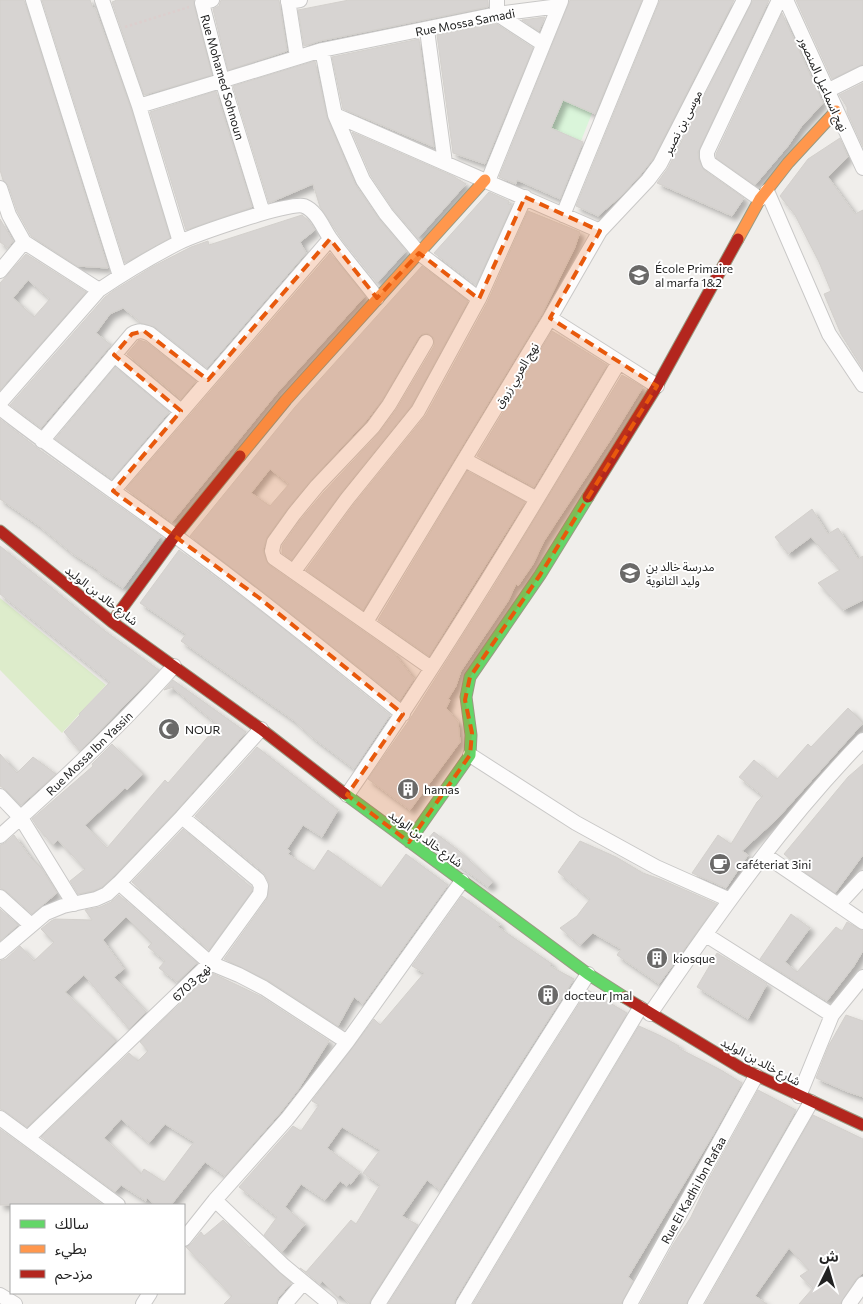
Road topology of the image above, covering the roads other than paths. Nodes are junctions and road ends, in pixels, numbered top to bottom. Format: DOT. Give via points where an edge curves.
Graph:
graph roads {
  1 [pos="33,0"];
  2 [pos="102,0"];
  3 [pos="497,0"];
  4 [pos="651,0"];
  5 [pos="744,0"];
  6 [pos="780,0"];
  7 [pos="786,0"];
  8 [pos="207,1"];
  9 [pos="292,1"];
  10 [pos="560,3"];
  11 [pos="497,14"];
  12 [pos="427,30"];
  13 [pos="543,44"];
  14 [pos="322,50"];
  15 [pos="297,57"];
  16 [pos="863,73"];
  17 [pos="222,80"];
  18 [pos="827,91"];
  19 [pos="139,106"];
  20 [pos="836,111"];
  21 [pos="335,116"];
  22 [pos="861,160"];
  23 [pos="445,163"];
  24 [pos="487,180"];
  25 [pos="0,188"];
  26 [pos="764,195"];
  27 [pos="525,198"];
  28 [pos="5,212"];
  29 [pos="263,213"];
  30 [pos="563,214"];
  31 [pos="600,231"];
  32 [pos="330,239"];
  33 [pos="24,242"];
  34 [pos="180,242"];
  35 [pos="419,253"];
  36 [pos="0,271"];
  37 [pos="120,276"];
  38 [pos="99,290"];
  39 [pos="377,298"];
  40 [pos="479,299"];
  41 [pos="550,318"];
  42 [pos="426,342"];
  43 [pos="114,355"];
  44 [pos="619,362"];
  45 [pos="208,380"];
  46 [pos="863,385"];
  47 [pos="657,386"];
  48 [pos="0,403"];
  49 [pos="0,408"];
  50 [pos="181,411"];
  51 [pos="42,441"];
  52 [pos="466,460"];
  53 [pos="113,490"];
  54 [pos="537,500"];
  55 [pos="0,531"];
  56 [pos="175,536"];
  57 [pos="294,571"];
  58 [pos="112,622"];
  59 [pos="366,622"];
  60 [pos="174,666"];
  61 [pos="432,668"];
  62 [pos="403,714"];
  63 [pos="261,729"];
  64 [pos="863,740"];
  65 [pos="470,755"];
  66 [pos="347,795"];
  67 [pos="0,796"];
  68 [pos="182,817"];
  69 [pos="21,818"];
  70 [pos="0,836"];
  71 [pos="409,842"];
  72 [pos="765,855"];
  73 [pos="863,878"];
  74 [pos="462,881"];
  75 [pos="119,884"];
  76 [pos="0,897"];
  77 [pos="730,900"];
  78 [pos="74,904"];
  79 [pos="838,904"];
  80 [pos="863,922"];
  81 [pos="31,925"];
  82 [pos="706,935"];
  83 [pos="0,952"];
  84 [pos="210,963"];
  85 [pos="588,974"];
  86 [pos="863,977"];
  87 [pos="645,1011"];
  88 [pos="832,1015"];
  89 [pos="347,1042"];
  90 [pos="756,1076"];
  91 [pos="805,1099"];
  92 [pos="0,1118"];
  93 [pos="863,1125"];
  94 [pos="28,1138"];
  95 [pos="215,1200"];
  96 [pos="117,1204"];
  97 [pos="185,1239"];
  98 [pos="303,1283"];
  99 [pos="863,1284"];
  100 [pos="0,1295"];
  101 [pos="15,1304"];
  102 [pos="285,1304"];
  103 [pos="330,1304"];
  104 [pos="378,1304"];
  105 [pos="463,1304"];
  106 [pos="630,1304"];
  107 [pos="695,1304"];
  108 [pos="850,1304"];
  1 -- 37 [label="street"];
  2 -- 19 [label="street"];
  3 -- 11 [label="street"];
  4 -- 30 [label="street"];
  5 -- 31 [label="street, موسى بن نصير" via="660,164"];
  6 -- 26 [label="street" via="707,152 709,163"];
  7 -- 18 [label="street, نهج اسماعيل المنصور"];
  8 -- 17 [label="street, Rue Mohamed Sohnoun"];
  9 -- 15 [label="street"];
  10 -- 11 [label="street, Rue Mossa Samadi"];
  10 -- 13 [label="street, Rue Mossa Samadi"];
  11 -- 12 [label="street, Rue Mossa Samadi"];
  11 -- 13 [label="street"];
  12 -- 14 [label="street, Rue Mossa Samadi"];
  12 -- 23 [label="street"];
  13 -- 24 [label="street, Rue Mossa Samadi"];
  14 -- 15 [label="street, Rue Mossa Samadi"];
  14 -- 21 [label="street"];
  15 -- 17 [label="street, Rue Mossa Samadi"];
  16 -- 18 [label="street"];
  17 -- 19 [label="street, Rue Mossa Samadi"];
  17 -- 29 [label="street, Rue Mohamed Sohnoun"];
  18 -- 20 [label="street, نهج اسماعيل المنصور"];
  19 -- 34 [label="street"];
  20 -- 22 [label="street, نهج اسماعيل المنصور"];
  20 -- 26 [label="street" via="788,163"];
  21 -- 23 [label="street"];
  21 -- 35 [label="street" via="363,180"];
  23 -- 24 [label="street"];
  24 -- 27 [label="street"];
  24 -- 35 [label="street"];
  25 -- 28 [label="street"];
  26 -- 46 [label="street" via="829,334"];
  26 -- 47 [label="street"];
  27 -- 30 [label="street"];
  27 -- 40 [label="street"];
  28 -- 33 [label="street"];
  29 -- 32 [label="street" via="292,205 305,206"];
  29 -- 34 [label="street"];
  30 -- 31 [label="street"];
  31 -- 41 [label="street, نهج العربي زروق"];
  32 -- 39 [label="street"];
  32 -- 45 [label="street"];
  33 -- 36 [label="street"];
  33 -- 38 [label="street"];
  34 -- 37 [label="street"];
  35 -- 39 [label="street"];
  35 -- 40 [label="street"];
  37 -- 38 [label="street"];
  38 -- 48 [label="street"];
  39 -- 56 [label="street" via="286,400"];
  40 -- 57 [label="street" via="418,411"];
  41 -- 44 [label="street"];
  41 -- 52 [label="street, نهج العربي زروق"];
  42 -- 57 [label="street" via="373,427 317,486 274,542 274,558"];
  43 -- 45 [label="street" via="132,334 144,331"];
  43 -- 50 [label="street"];
  43 -- 51 [label="street"];
  44 -- 47 [label="street"];
  44 -- 54 [label="street"];
  45 -- 50 [label="street"];
  47 -- 65 [label="street" via="540,575 470,677 465,700 472,733"];
  49 -- 51 [label="street"];
  50 -- 53 [label="street"];
  51 -- 53 [label="street"];
  52 -- 54 [label="street"];
  52 -- 59 [label="street, نهج العربي زروق"];
  53 -- 56 [label="street"];
  54 -- 61 [label="street"];
  55 -- 58 [label="street, شارع خالد بن الوليد"];
  56 -- 58 [label="street"];
  56 -- 62 [label="street" via="258,597"];
  57 -- 59 [label="street"];
  58 -- 60 [label="street, شارع خالد بن الوليد"];
  59 -- 61 [label="street"];
  60 -- 63 [label="street, شارع خالد بن الوليد"];
  60 -- 69 [label="street, Rue Mossa Ibn Yassin" via="107,738"];
  61 -- 62 [label="street"];
  62 -- 66 [label="street"];
  63 -- 66 [label="street, شارع خالد بن الوليد"];
  63 -- 68 [label="street"];
  64 -- 72 [label="street" via="821,785"];
  65 -- 71 [label="street"];
  65 -- 77 [label="street" via="576,823 656,867"];
  66 -- 71 [label="street, شارع خالد بن الوليد"];
  67 -- 69 [label="street"];
  68 -- 75 [label="street"];
  68 -- 84 [label="street, نهج 6703" via="258,880 261,886 260,894"];
  69 -- 70 [label="street, Rue Mossa Ibn Yassin"];
  69 -- 78 [label="street"];
  71 -- 74 [label="street, شارع خالد بن الوليد"];
  72 -- 77 [label="street"];
  72 -- 79 [label="street"];
  73 -- 79 [label="street"];
  74 -- 85 [label="street, شارع خالد بن الوليد"];
  74 -- 89 [label="street"];
  75 -- 78 [label="street" via="96,899"];
  75 -- 84 [label="street"];
  76 -- 81 [label="street"];
  77 -- 82 [label="street"];
  78 -- 81 [label="street" via="46,913"];
  79 -- 80 [label="street"];
  81 -- 83 [label="street"];
  82 -- 87 [label="street"];
  82 -- 88 [label="street"];
  84 -- 89 [label="street" via="264,988"];
  84 -- 94 [label="street, نهج 6703"];
  85 -- 87 [label="street, شارع خالد بن الوليد"];
  85 -- 104 [label="street"];
  86 -- 88 [label="street"];
  87 -- 90 [label="street, شارع خالد بن الوليد"];
  87 -- 105 [label="street"];
  88 -- 91 [label="street"];
  89 -- 95 [label="street" via="287,1119"];
  90 -- 91 [label="street, شارع خالد بن الوليد"];
  90 -- 106 [label="street, Rue El Kadhi Ibn Rafaa"];
  91 -- 93 [label="street, شارع خالد بن الوليد"];
  91 -- 107 [label="street"];
  92 -- 94 [label="street"];
  94 -- 96 [label="street"];
  95 -- 97 [label="street"];
  95 -- 98 [label="street"];
  98 -- 102 [label="street"];
  98 -- 103 [label="street"];
  99 -- 108 [label="street"];
  100 -- 101 [label="street"];
}
